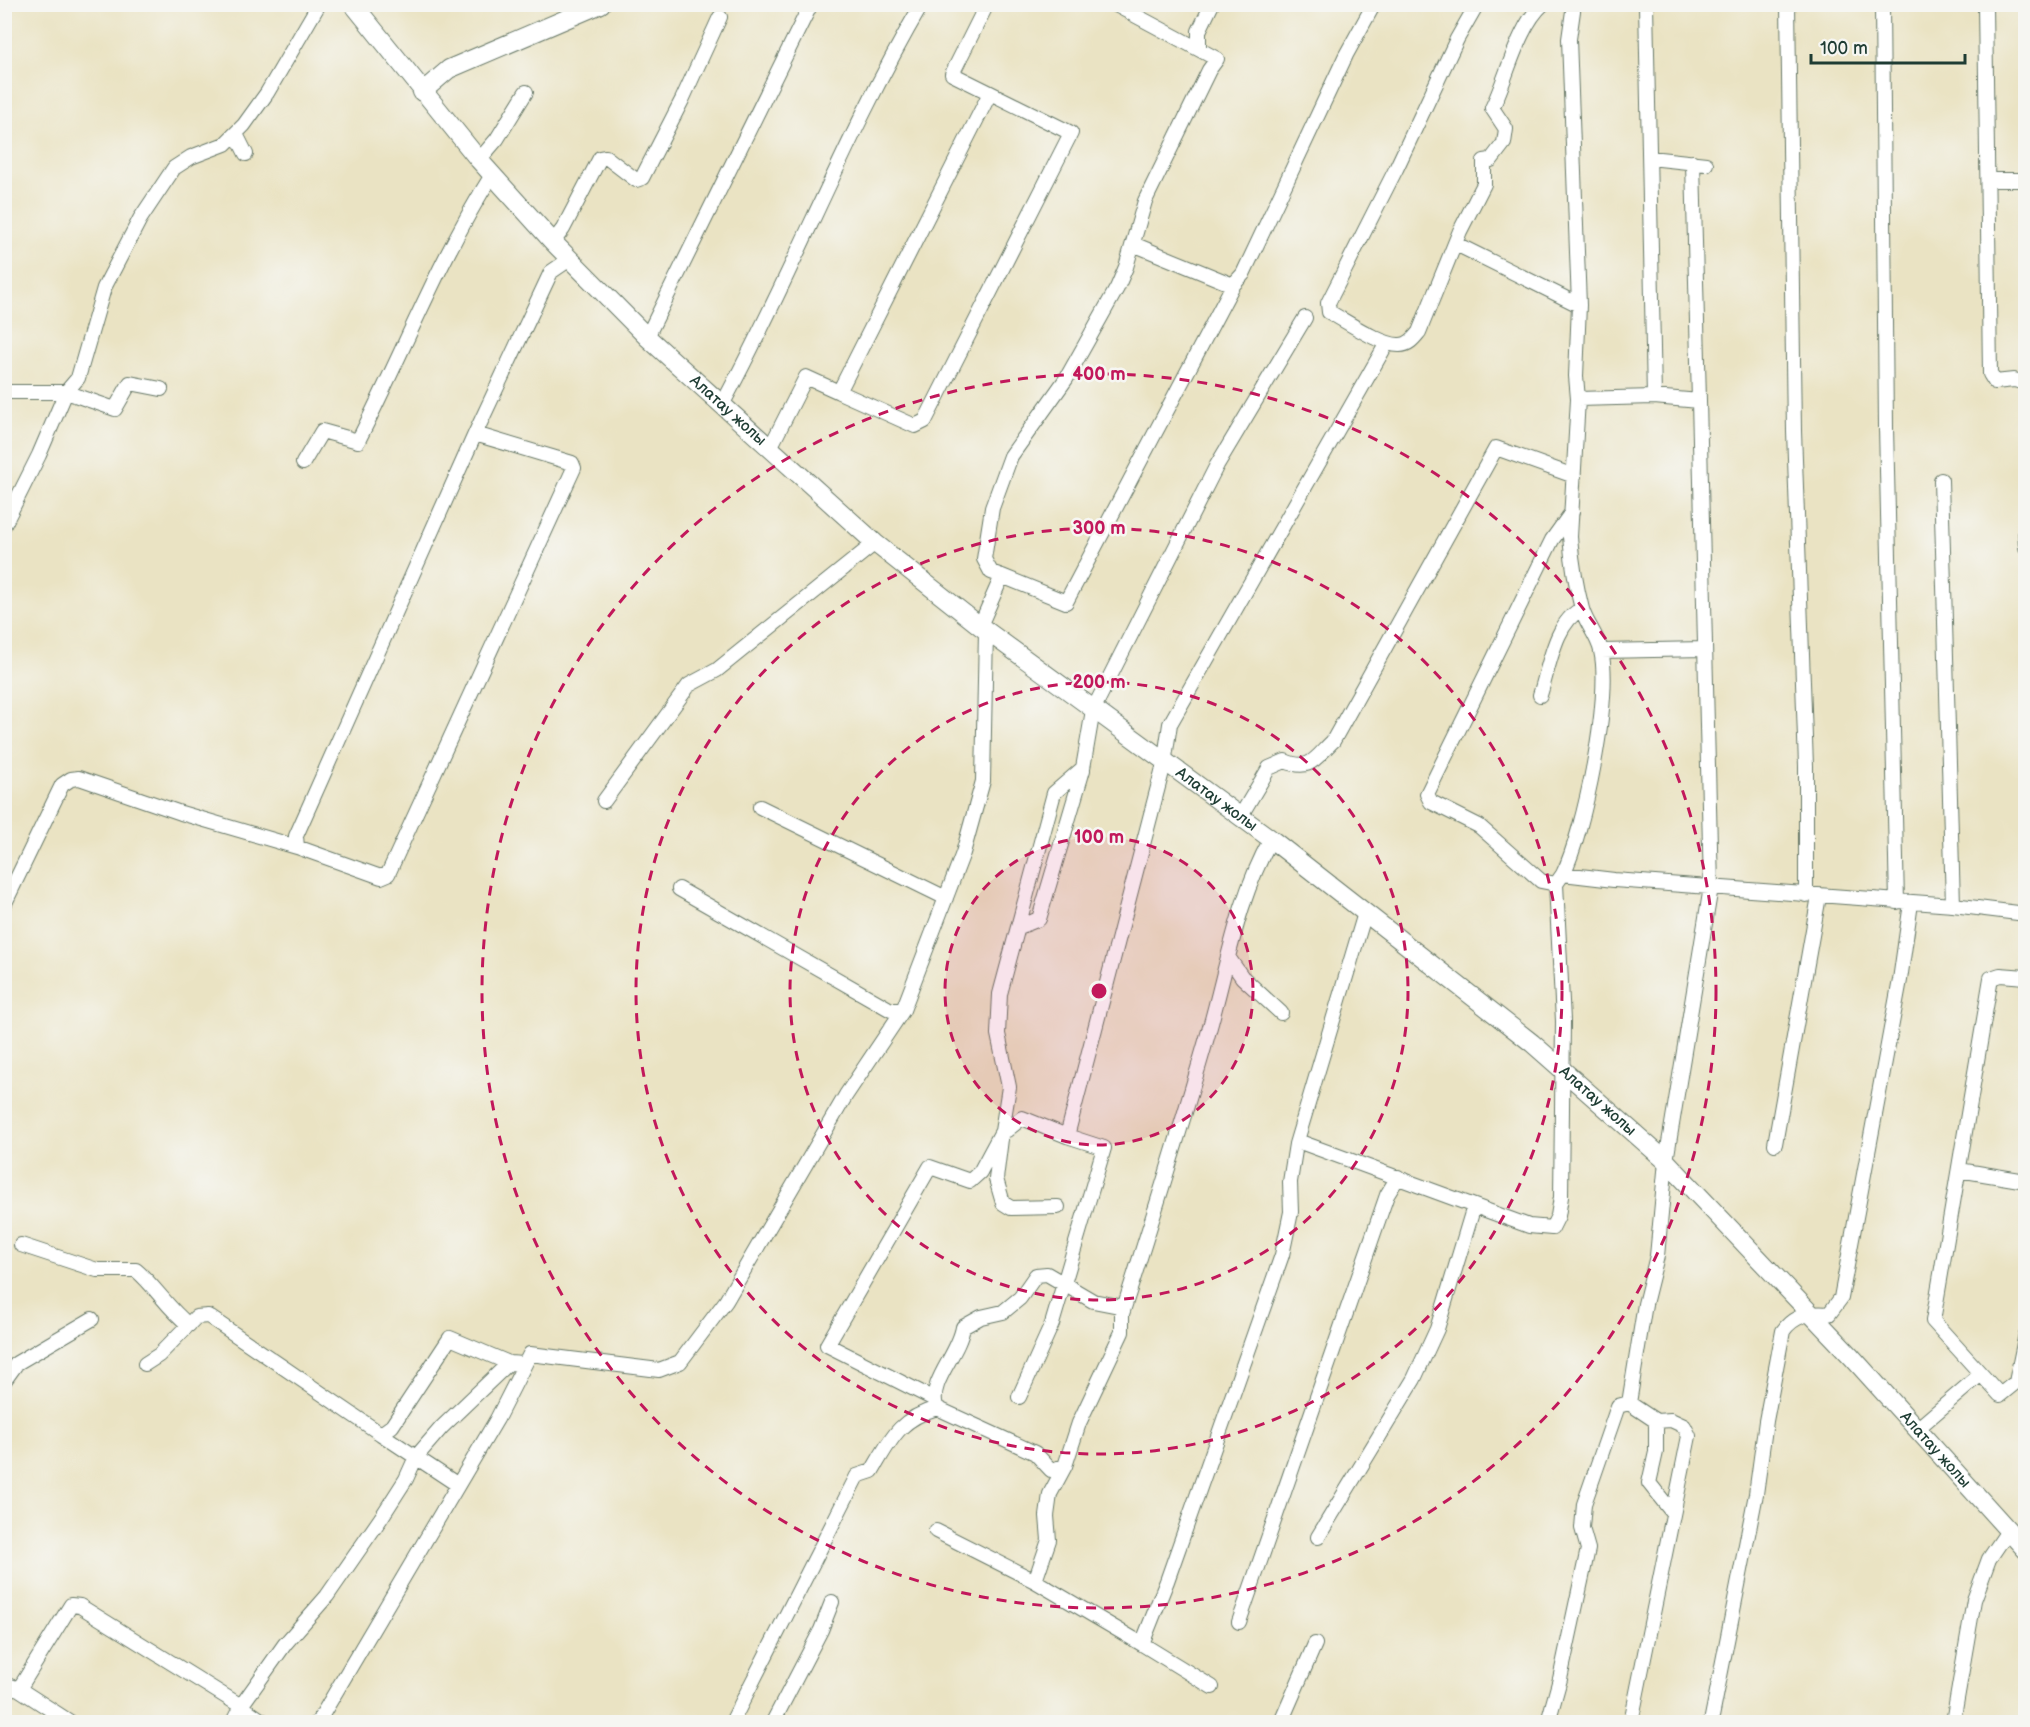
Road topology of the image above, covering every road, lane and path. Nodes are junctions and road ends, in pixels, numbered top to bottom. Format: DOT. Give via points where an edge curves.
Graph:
graph roads {
  1 [pos="319,4"];
  2 [pos="353,4"];
  3 [pos="601,4"];
  4 [pos="811,4"];
  5 [pos="922,4"];
  6 [pos="987,4"];
  7 [pos="1114,4"];
  8 [pos="1212,4"];
  9 [pos="1374,4"];
  10 [pos="1477,4"];
  11 [pos="1543,4"];
  12 [pos="1574,4"];
  13 [pos="1646,4"];
  14 [pos="1788,4"];
  15 [pos="1882,4"];
  16 [pos="1985,4"];
  17 [pos="720,16"];
  18 [pos="1199,48"];
  19 [pos="422,92"];
  20 [pos="526,92"];
  21 [pos="990,93"];
  22 [pos="236,134"];
  23 [pos="246,154"];
  24 [pos="1650,158"];
  25 [pos="479,160"];
  26 [pos="492,175"];
  27 [pos="1989,180"];
  28 [pos="2025,180"];
  29 [pos="553,242"];
  30 [pos="1133,244"];
  31 [pos="1456,244"];
  32 [pos="570,258"];
  33 [pos="1233,285"];
  34 [pos="1579,305"];
  35 [pos="1305,318"];
  36 [pos="647,337"];
  37 [pos="1387,343"];
  38 [pos="2025,383"];
  39 [pos="161,389"];
  40 [pos="4,392"];
  41 [pos="66,392"];
  42 [pos="839,392"];
  43 [pos="1654,397"];
  44 [pos="1578,399"];
  45 [pos="1699,401"];
  46 [pos="722,405"];
  47 [pos="475,434"];
  48 [pos="770,448"];
  49 [pos="303,463"];
  50 [pos="1574,476"];
  51 [pos="1941,480"];
  52 [pos="1572,512"];
  53 [pos="4,525"];
  54 [pos="2025,526"];
  55 [pos="875,543"];
  56 [pos="2025,547"];
  57 [pos="1002,576"];
  58 [pos="1582,609"];
  59 [pos="987,632"];
  60 [pos="1705,649"];
  61 [pos="1601,651"];
  62 [pos="1540,695"];
  63 [pos="1100,715"];
  64 [pos="1164,764"];
  65 [pos="1083,768"];
  66 [pos="604,801"];
  67 [pos="760,807"];
  68 [pos="1240,817"];
  69 [pos="1271,839"];
  70 [pos="297,847"];
  71 [pos="1560,879"];
  72 [pos="1711,887"];
  73 [pos="679,889"];
  74 [pos="1812,896"];
  75 [pos="946,898"];
  76 [pos="1904,902"];
  77 [pos="4,905"];
  78 [pos="1953,905"];
  79 [pos="1365,913"];
  80 [pos="2025,914"];
  81 [pos="1019,927"];
  82 [pos="1228,957"];
  83 [pos="2025,977"];
  84 [pos="903,1010"];
  85 [pos="1281,1013"];
  86 [pos="1563,1073"];
  87 [pos="1002,1131"];
  88 [pos="1067,1136"];
  89 [pos="1296,1144"];
  90 [pos="1775,1144"];
  91 [pos="1666,1161"];
  92 [pos="1959,1170"];
  93 [pos="1398,1178"];
  94 [pos="2025,1181"];
  95 [pos="1474,1206"];
  96 [pos="1058,1207"];
  97 [pos="21,1245"];
  98 [pos="1064,1285"];
  99 [pos="1125,1307"];
  100 [pos="1810,1312"];
  101 [pos="92,1319"];
  102 [pos="189,1325"];
  103 [pos="2025,1334"];
  104 [pos="509,1362"];
  105 [pos="145,1364"];
  106 [pos="524,1364"];
  107 [pos="1981,1374"];
  108 [pos="4,1381"];
  109 [pos="1019,1397"];
  110 [pos="936,1403"];
  111 [pos="1629,1403"];
  112 [pos="1656,1421"];
  113 [pos="1917,1429"];
  114 [pos="381,1434"];
  115 [pos="416,1457"];
  116 [pos="1065,1466"];
  117 [pos="458,1485"];
  118 [pos="1672,1512"];
  119 [pos="936,1531"];
  120 [pos="2008,1531"];
  121 [pos="1318,1537"];
  122 [pos="2025,1550"];
  123 [pos="1035,1581"];
  124 [pos="832,1602"];
  125 [pos="1239,1622"];
  126 [pos="1142,1644"];
  127 [pos="1315,1644"];
  128 [pos="4,1684"];
  129 [pos="1212,1687"];
  130 [pos="19,1689"];
  131 [pos="242,1706"];
  132 [pos="70,1722"];
  133 [pos="232,1722"];
  134 [pos="264,1722"];
  135 [pos="318,1722"];
  136 [pos="732,1722"];
  137 [pos="773,1722"];
  138 [pos="1281,1722"];
  139 [pos="1548,1722"];
  140 [pos="1631,1722"];
  141 [pos="1711,1722"];
  142 [pos="1953,1722"];
  1 -- 22 [label="street" via="267,93"];
  2 -- 19 [label="main road"];
  3 -- 19 [label="main road" via="449,69"];
  4 -- 36 [label="street"];
  5 -- 46 [label="street" via="887,66 761,333"];
  6 -- 21 [label="street" via="952,74"];
  7 -- 18 [label="street"];
  8 -- 18 [label="street" via="1199,31"];
  9 -- 33 [label="street" via="1243,274"];
  10 -- 37 [label="street" via="1328,303 1329,312"];
  11 -- 31 [label="street" via="1520,41 1492,108 1506,129 1504,143 1491,160 1484,161 1484,184"];
  12 -- 34 [label="street" via="1569,39"];
  13 -- 24 [label="street"];
  14 -- 74 [label="street" via="1794,431"];
  15 -- 76 [label="street" via="1886,416"];
  16 -- 27 [label="street"];
  17 -- 29 [label="street" via="642,178 636,180 606,157 600,158"];
  18 -- 30 [label="street" via="1217,58 1145,201"];
  19 -- 25 [label="main road"];
  20 -- 25 [label="street"];
  21 -- 42 [label="street"];
  21 -- 42 [label="street" via="1071,133 942,390 925,422 915,426"];
  22 -- 23 [label="street"];
  22 -- 41 [label="street" via="225,144 191,157 168,176 104,288 78,378"];
  24 -- 43 [label="street"];
  24 -- 45 [label="street" via="1700,163"];
  25 -- 26 [label="main road, Алатау жолы"];
  26 -- 29 [label="main road, Алатау жолы"];
  26 -- 49 [label="street" via="452,247 379,405 358,441 322,431"];
  27 -- 28 [label="street"];
  27 -- 38 [label="street" via="1990,374 1995,382"];
  29 -- 32 [label="main road, Алатау жолы"];
  30 -- 33 [label="street"];
  30 -- 57 [label="street" via="1117,288 1072,369 1011,456 992,508 984,559 991,572"];
  31 -- 34 [label="street"];
  31 -- 37 [label="street" via="1419,332 1410,342"];
  32 -- 36 [label="main road, Алатау жолы"];
  32 -- 47 [label="street" via="551,272"];
  33 -- 57 [label="street" via="1066,602"];
  34 -- 44 [label="street"];
  35 -- 63 [label="street" via="1217,465"];
  36 -- 46 [label="main road, Алатау жолы"];
  37 -- 64 [label="street" via="1170,724"];
  39 -- 41 [label="street" via="130,383 115,409"];
  40 -- 41 [label="street"];
  41 -- 53 [label="street"];
  42 -- 48 [label="street" via="807,377"];
  43 -- 44 [label="street"];
  43 -- 45 [label="street"];
  44 -- 50 [label="street"];
  45 -- 60 [label="street"];
  46 -- 48 [label="main road, Алатау жолы"];
  47 -- 70 [label="street" via="296,836"];
  47 -- 70 [label="street" via="572,463 573,473 387,874 374,875"];
  48 -- 55 [label="main road, Алатау жолы"];
  50 -- 52 [label="street"];
  50 -- 68 [label="street" via="1496,448 1333,741 1311,764 1298,766 1285,761 1269,768"];
  51 -- 78 [label="street"];
  52 -- 58 [label="street" via="1572,558"];
  52 -- 71 [label="street" via="1552,540 1427,794 1431,802 1479,826 1540,881"];
  54 -- 56 [label="street"];
  55 -- 59 [label="main road, Алатау жолы"];
  55 -- 66 [label="street" via="717,670 689,685"];
  57 -- 59 [label="street"];
  58 -- 61 [label="street"];
  58 -- 62 [label="street" via="1572,614 1563,627"];
  59 -- 63 [label="main road, Алатау жолы"];
  59 -- 75 [label="street" via="983,782"];
  60 -- 61 [label="street"];
  60 -- 72 [label="street"];
  61 -- 71 [label="street" via="1600,737 1575,851"];
  63 -- 64 [label="main road, Алатау жолы"];
  63 -- 65 [label="street"];
  64 -- 68 [label="main road, Алатау жолы"];
  64 -- 88 [label="street"];
  65 -- 81 [label="street" via="1054,793"];
  65 -- 81 [label="street" via="1039,919"];
  67 -- 75 [label="street"];
  68 -- 69 [label="main road, Алатау жолы"];
  69 -- 79 [label="main road, Алатау жолы"];
  69 -- 82 [label="street" via="1253,871"];
  70 -- 77 [label="street" via="79,778 70,779 62,785 50,807"];
  71 -- 72 [label="street"];
  71 -- 86 [label="street"];
  72 -- 74 [label="street"];
  72 -- 91 [label="street"];
  73 -- 84 [label="street" via="891,1010"];
  74 -- 76 [label="street"];
  74 -- 90 [label="street"];
  75 -- 84 [label="street"];
  76 -- 78 [label="street"];
  76 -- 100 [label="street" via="1900,980 1841,1298 1829,1314"];
  78 -- 80 [label="street"];
  79 -- 86 [label="main road, Алатау жолы" via="1532,1043"];
  79 -- 89 [label="street"];
  81 -- 87 [label="street" via="1000,994 998,1034 1010,1087"];
  82 -- 85 [label="street" via="1242,977"];
  82 -- 99 [label="street" via="1173,1158"];
  83 -- 92 [label="street" via="1991,978"];
  84 -- 106 [label="street" via="846,1095 726,1301 680,1362 659,1370 530,1354"];
  86 -- 91 [label="main road, Алатау жолы"];
  86 -- 95 [label="street" via="1561,1197 1552,1228 1529,1226"];
  87 -- 88 [label="street" via="1022,1118"];
  87 -- 96 [label="street" via="996,1179 1003,1203 1011,1208"];
  87 -- 110 [label="street" via="980,1172 970,1181 930,1167 827,1345"];
  88 -- 98 [label="street" via="1104,1148"];
  89 -- 93 [label="street" via="1303,1143"];
  89 -- 126 [label="street" via="1290,1182 1291,1212 1282,1254"];
  91 -- 100 [label="main road, Алатау жолы"];
  91 -- 111 [label="street" via="1658,1256 1645,1304"];
  92 -- 94 [label="street"];
  92 -- 107 [label="street" via="1933,1321"];
  93 -- 95 [label="street"];
  93 -- 125 [label="street" via="1387,1195"];
  95 -- 121 [label="street" via="1437,1329 1414,1379"];
  97 -- 102 [label="street" via="96,1270 136,1270"];
  98 -- 99 [label="street" via="1093,1301"];
  98 -- 109 [label="street" via="1052,1324"];
  98 -- 110 [label="street" via="1047,1274 1036,1275 1020,1298 1003,1312 981,1317 963,1327 957,1348 934,1388"];
  99 -- 116 [label="street" via="1122,1332 1079,1423"];
  100 -- 113 [label="main road, Алатау жолы"];
  100 -- 141 [label="street" via="1789,1322 1783,1331"];
  101 -- 108 [label="street" via="17,1363"];
  102 -- 105 [label="street"];
  102 -- 114 [label="street" via="196,1317 208,1316"];
  103 -- 107 [label="street" via="2016,1382 2001,1395"];
  104 -- 106 [label="street"];
  104 -- 114 [label="street" via="450,1338 392,1426"];
  104 -- 115 [label="street"];
  106 -- 117 [label="street" via="523,1373"];
  107 -- 113 [label="street"];
  110 -- 116 [label="street" via="1035,1453 1051,1470"];
  110 -- 136 [label="street" via="895,1433 872,1471 857,1476"];
  111 -- 112 [label="street"];
  111 -- 139 [label="street" via="1618,1406 1584,1504 1582,1528 1588,1549"];
  112 -- 118 [label="street" via="1656,1452 1649,1483"];
  112 -- 118 [label="street" via="1671,1420 1684,1426 1689,1436"];
  113 -- 120 [label="main road, Алатау жолы"];
  114 -- 115 [label="street"];
  115 -- 117 [label="street"];
  115 -- 131 [label="street" via="387,1508 327,1596 285,1644"];
  116 -- 123 [label="street" via="1050,1494 1049,1540"];
  117 -- 135 [label="street"];
  118 -- 140 [label="street"];
  119 -- 123 [label="street"];
  120 -- 122 [label="main road, Алатау жолы"];
  120 -- 142 [label="street" via="1989,1559 1974,1600"];
  123 -- 126 [label="street"];
  124 -- 137 [label="street"];
  126 -- 129 [label="street"];
  127 -- 138 [label="street"];
  128 -- 130 [label="street"];
  130 -- 131 [label="street" via="71,1605 80,1606"];
  130 -- 132 [label="street"];
  131 -- 133 [label="street"];
  131 -- 134 [label="street"];
}
